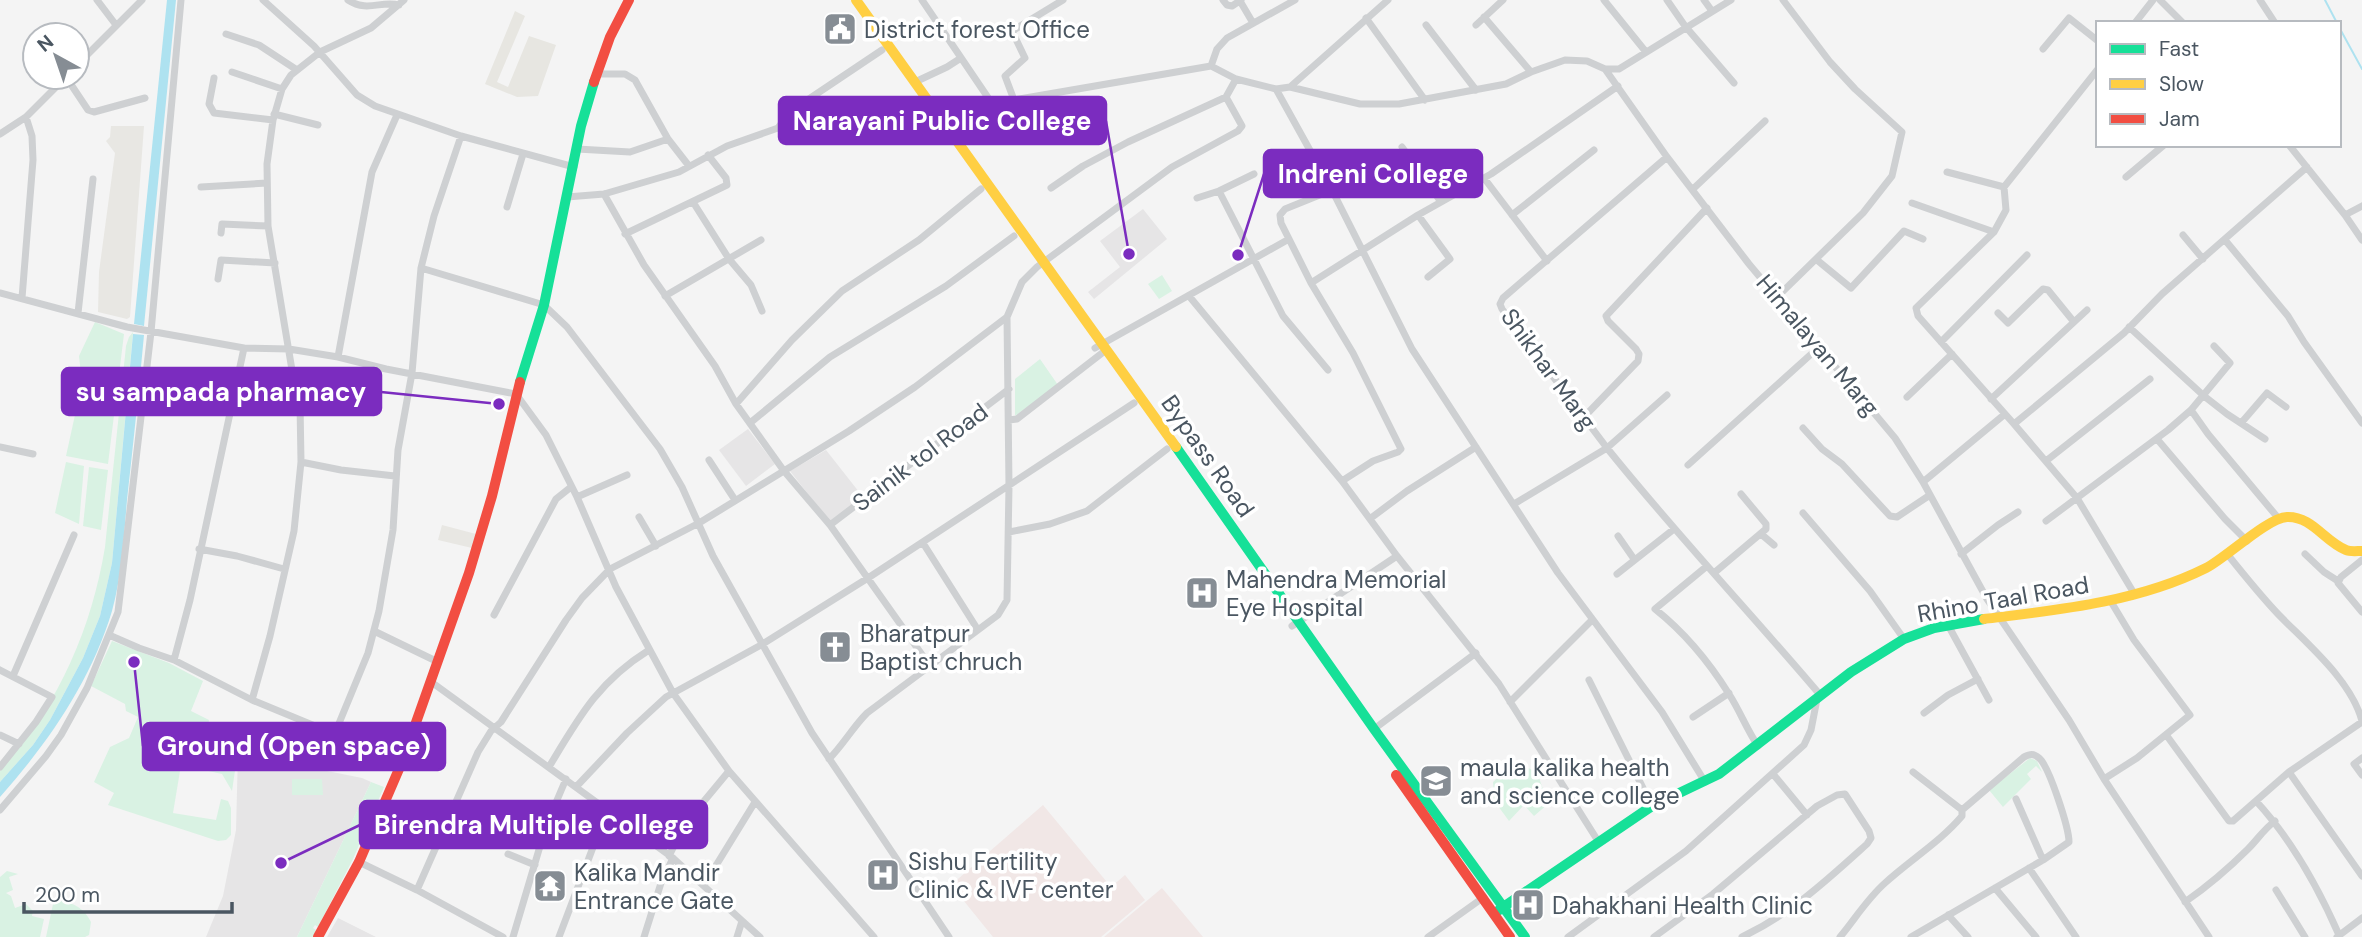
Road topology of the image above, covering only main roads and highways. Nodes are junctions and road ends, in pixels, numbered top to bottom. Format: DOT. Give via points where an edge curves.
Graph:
graph roads {
  1 [pos="629,0"];
  2 [pos="846,0"];
  3 [pos="863,3"];
  4 [pos="1039,265"];
  5 [pos="1101,349"];
  6 [pos="1222,520"];
  7 [pos="2362,551"];
  8 [pos="1295,624"];
  9 [pos="1498,910"];
  10 [pos="318,937"];
  11 [pos="1510,937"];
  12 [pos="1525,937"];
  1 -- 10 [label="main road" via="610,37 581,126 544,305 516,394 482,533 402,762 359,862"];
  2 -- 4 [label="main road, Bypass Road"];
  3 -- 4 [label="main road, Bypass Road"];
  4 -- 5 [label="main road, Bypass Road"];
  5 -- 6 [label="main road, Bypass Road"];
  5 -- 6 [label="main road, Bypass Road" via="1134,403"];
  6 -- 8 [label="main road, Bypass Road"];
  7 -- 9 [label="main road, Rhino Taal Road" via="2347,551 2297,517 2279,519 2228,555 2176,582 2064,609 1948,625 1903,639 1705,782 1652,806"];
  8 -- 9 [label="main road, Bypass Road" via="1482,898"];
  8 -- 9 [label="main road, Bypass Road" via="1493,891"];
  9 -- 11 [label="main road, Bypass Road"];
  9 -- 12 [label="main road, Bypass Road"];
}
